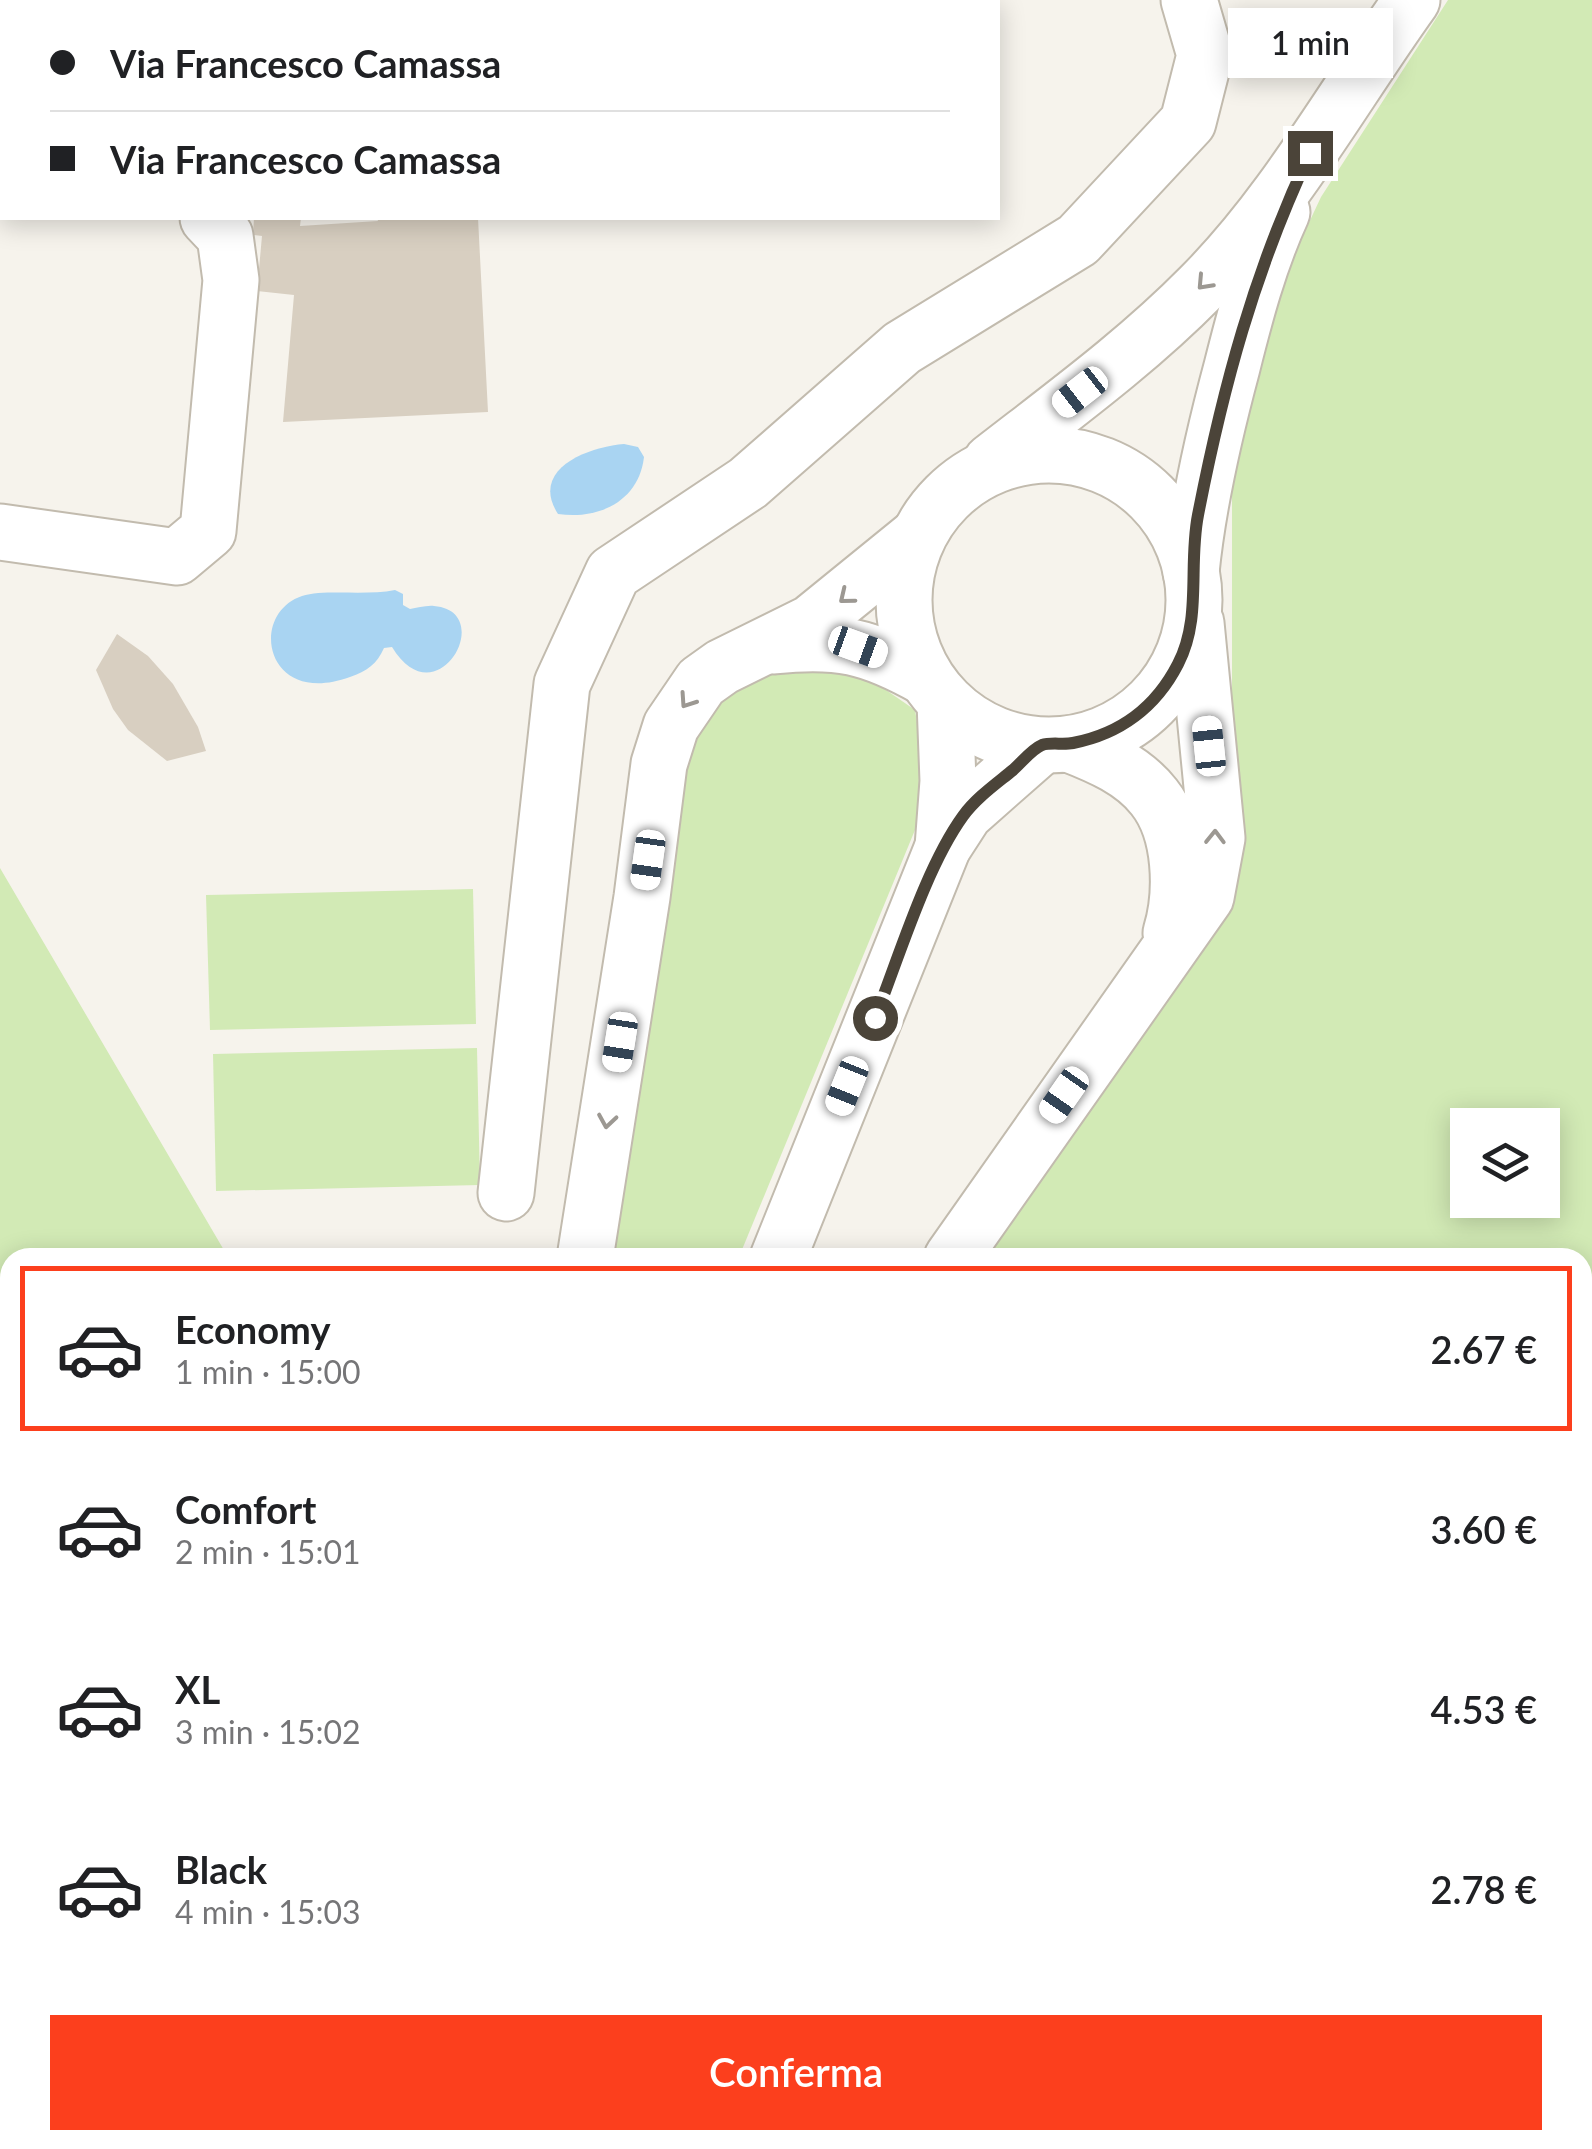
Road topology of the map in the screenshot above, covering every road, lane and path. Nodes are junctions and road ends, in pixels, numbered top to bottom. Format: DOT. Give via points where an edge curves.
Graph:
graph roads {
  1 [pos="1190,0"];
  2 [pos="1412,0"];
  3 [pos="1310,153"];
  4 [pos="220,224"];
  5 [pos="977,474"];
  6 [pos="0,532"];
  7 [pos="918,536"];
  8 [pos="1192,587"];
  9 [pos="766,647"];
  10 [pos="936,690"];
  11 [pos="1055,745"];
  12 [pos="944,846"];
  13 [pos="1164,955"];
  14 [pos="506,1193"];
  15 [pos="587,1248"];
  16 [pos="782,1248"];
  17 [pos="959,1248"];
  1 -- 14 [label="street" via="1205,54 1188,122 1078,240 902,348 748,483 612,573 562,684"];
  2 -- 3 [label="street"];
  3 -- 5 [label="street, one-way" via="1204,285 1146,340"];
  3 -- 8 [label="street" via="1250,300 1214,437 1195,532"];
  4 -- 6 [label="street" via="231,280 208,531 177,557"];
  5 -- 7 [label="street" via="934,511"];
  5 -- 8 [label="street" via="1029,456 1084,459 1109,468 1154,500 1177,534"];
  7 -- 9 [label="street, one-way" via="812,623"];
  7 -- 10 [label="street" via="908,564 906,623 913,652"];
  8 -- 11 [label="street" via="1190,631 1157,696 1097,738"];
  13 -- 8 [label="street, one-way" via="1206,897 1216,838"];
  9 -- 10 [label="street" via="819,641 858,647 896,661"];
  9 -- 15 [label="street, one-way" via="701,682 672,726 659,764"];
  10 -- 11 [label="street" via="989,732"];
  10 -- 12 [label="street" via="948,781"];
  11 -- 12 [label="street" via="965,813"];
  11 -- 13 [label="street" via="1106,758 1155,798 1168,822 1178,888"];
  12 -- 16 [label="street"];
  13 -- 17 [label="street"];
}
